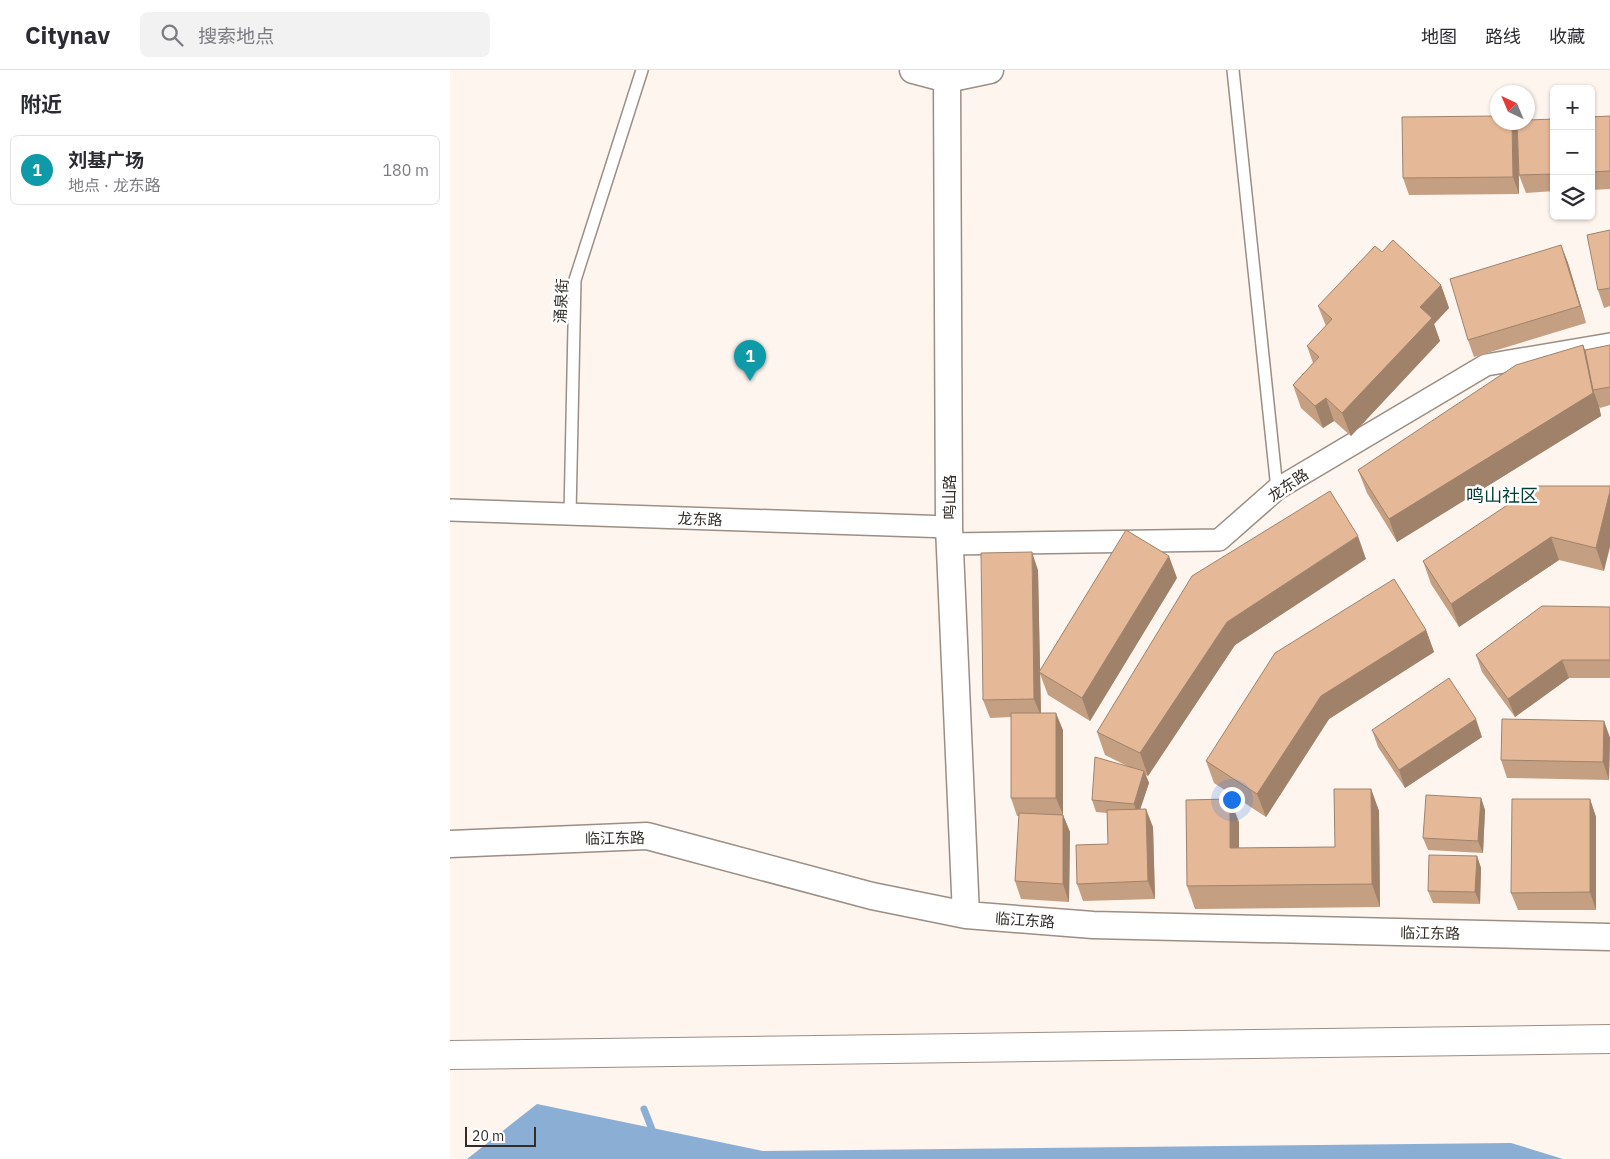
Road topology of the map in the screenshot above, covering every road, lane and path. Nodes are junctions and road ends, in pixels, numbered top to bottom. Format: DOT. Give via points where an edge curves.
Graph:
graph roads {
  1 [pos="642,70"];
  2 [pos="913,70"];
  3 [pos="990,70"];
  4 [pos="1233,70"];
  5 [pos="947,79"];
  6 [pos="1610,344"];
  7 [pos="1278,489"];
  8 [pos="450,510"];
  9 [pos="570,514"];
  10 [pos="950,535"];
  11 [pos="450,844"];
  12 [pos="966,915"];
  13 [pos="1610,937"];
  14 [pos="1610,1039"];
  15 [pos="450,1055"];
  1 -- 9 [label="lane, 涌泉街" via="575,280"];
  2 -- 5 [label="street"];
  3 -- 5 [label="street"];
  4 -- 7 [label="lane"];
  5 -- 10 [label="street, 鸣山路"];
  6 -- 7 [label="street, 龙东路" via="1486,365"];
  7 -- 10 [label="street, 龙东路" via="1219,540"];
  8 -- 9 [label="street, 龙东路"];
  9 -- 10 [label="street, 龙东路"];
  10 -- 12 [label="street, 鸣山路"];
  11 -- 12 [label="street, 临江东路" via="647,836 872,896"];
  12 -- 13 [label="street, 临江东路" via="1092,925"];
  14 -- 15 [label="main road"];
}
